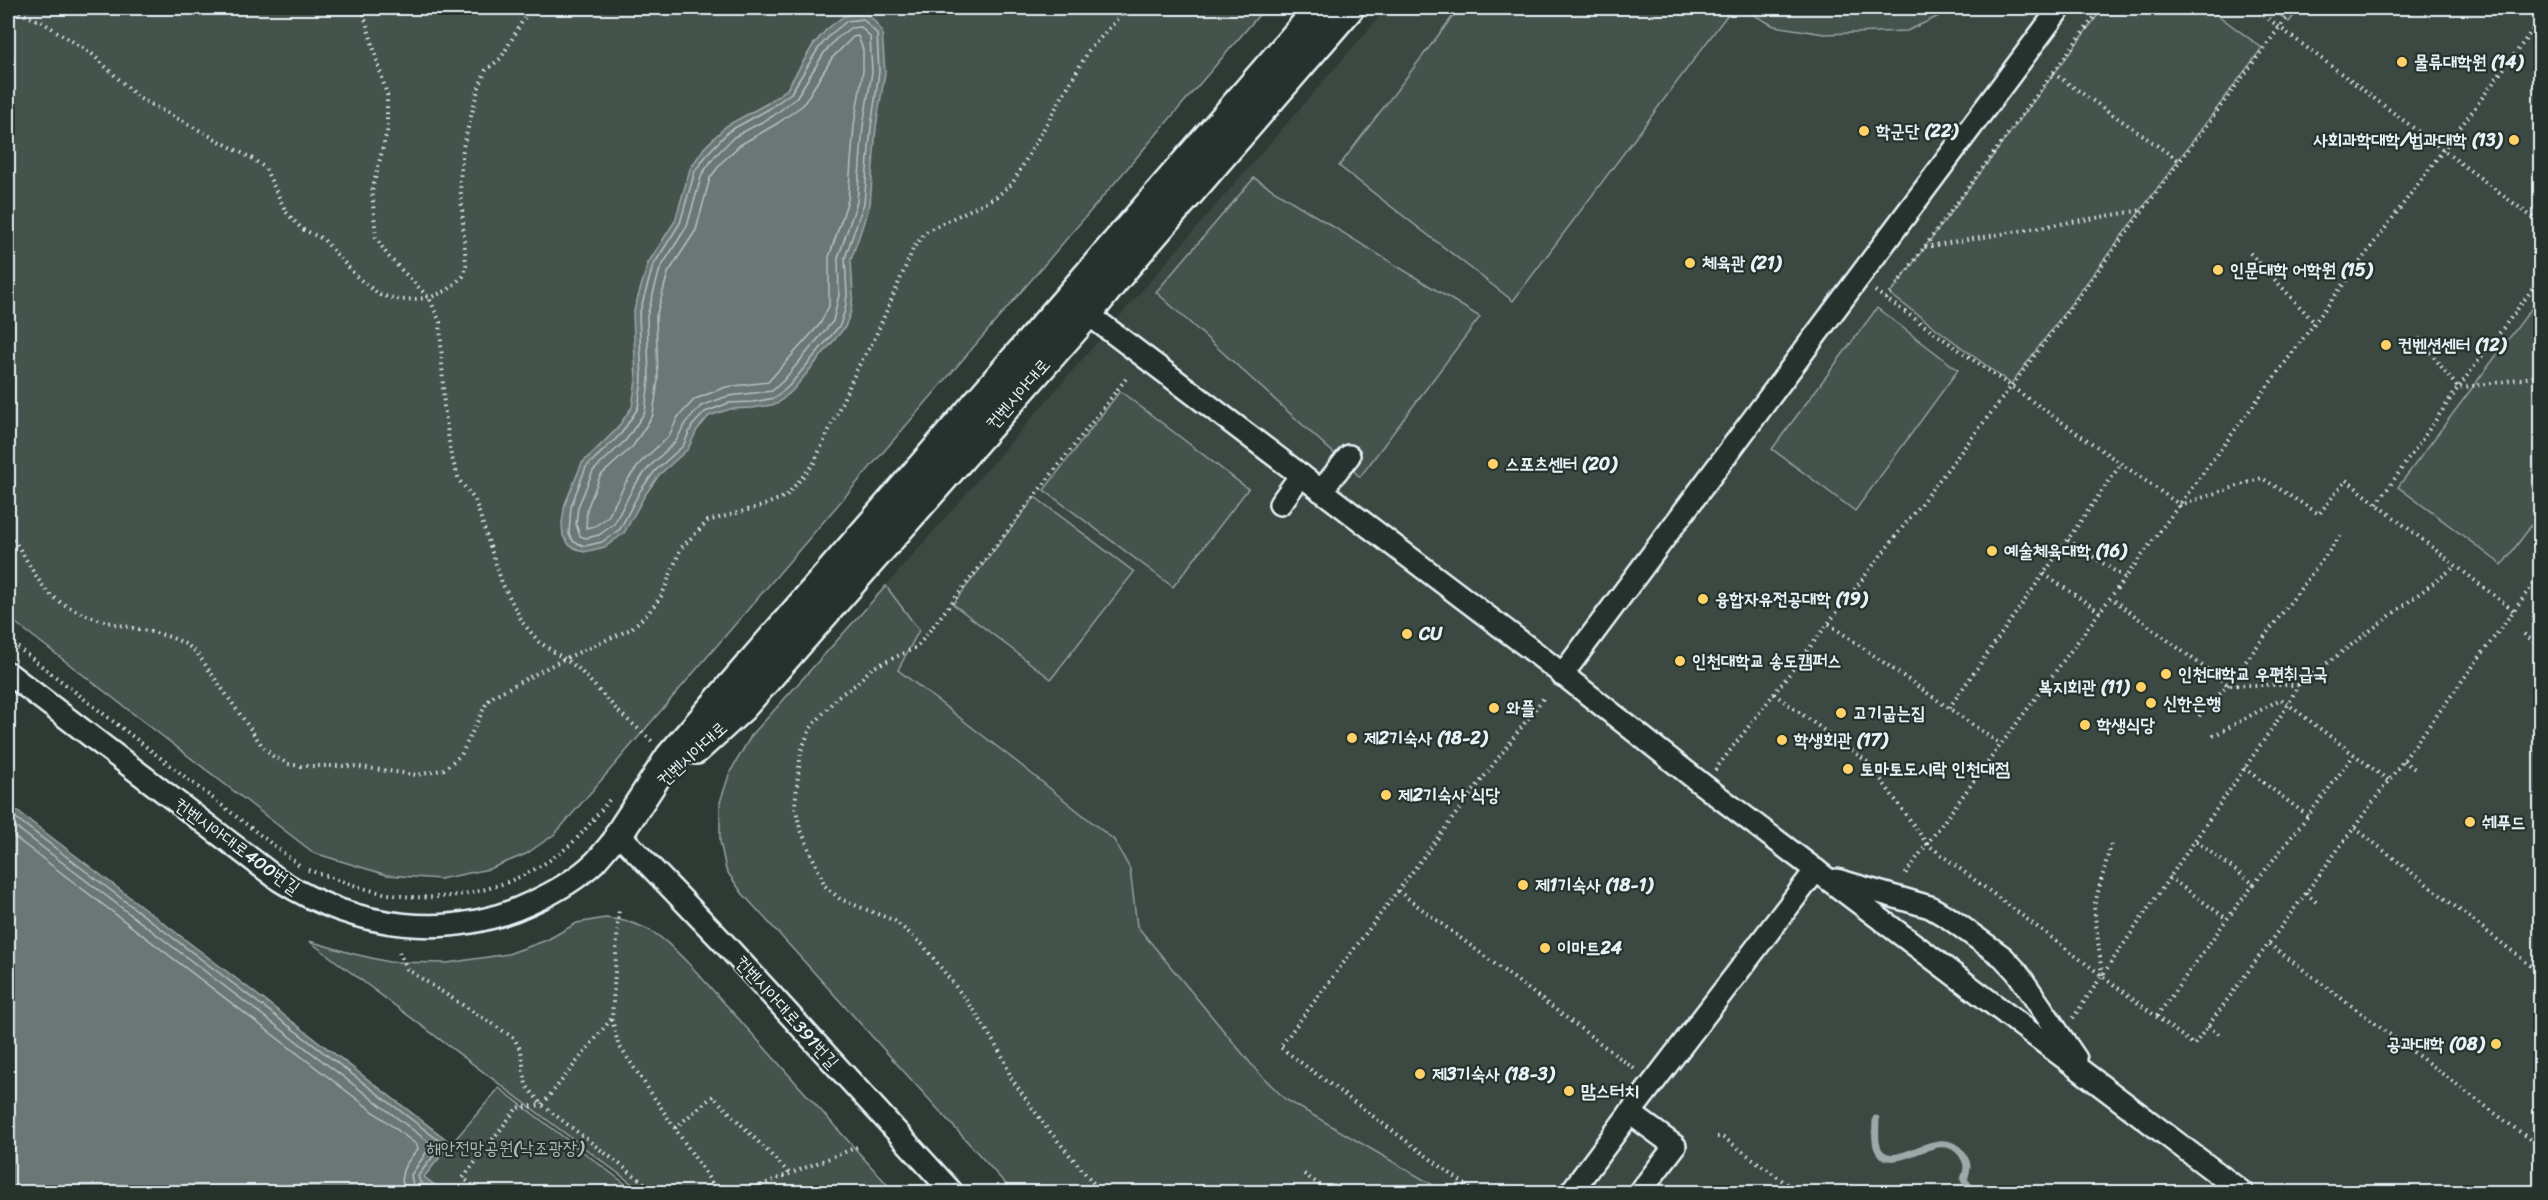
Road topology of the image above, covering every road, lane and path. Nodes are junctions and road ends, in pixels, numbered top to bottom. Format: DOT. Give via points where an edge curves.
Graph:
graph roads {
  1 [pos="8,8"];
  2 [pos="362,8"];
  3 [pos="530,8"];
  4 [pos="1128,8"];
  5 [pos="1319,8"];
  6 [pos="1350,8"];
  7 [pos="2039,8"];
  8 [pos="2060,8"];
  9 [pos="2101,8"];
  10 [pos="2254,8"];
  11 [pos="2294,8"];
  12 [pos="2541,20"];
  13 [pos="2280,26"];
  14 [pos="2038,37"];
  15 [pos="2053,73"];
  16 [pos="2444,150"];
  17 [pos="2178,160"];
  18 [pos="2143,210"];
  19 [pos="2541,223"];
  20 [pos="1924,247"];
  21 [pos="2250,253"];
  22 [pos="1857,278"];
  23 [pos="2541,279"];
  24 [pos="429,298"];
  25 [pos="1886,299"];
  26 [pos="1088,314"];
  27 [pos="2315,323"];
  28 [pos="2419,338"];
  29 [pos="1128,376"];
  30 [pos="2541,376"];
  31 [pos="2011,387"];
  32 [pos="2458,388"];
  33 [pos="1349,456"];
  34 [pos="2121,464"];
  35 [pos="1301,475"];
  36 [pos="1322,491"];
  37 [pos="1280,504"];
  38 [pos="2180,505"];
  39 [pos="2377,505"];
  40 [pos="2342,535"];
  41 [pos="8,536"];
  42 [pos="2068,540"];
  43 [pos="2456,566"];
  44 [pos="2044,574"];
  45 [pos="2541,575"];
  46 [pos="2125,578"];
  47 [pos="2110,598"];
  48 [pos="2514,611"];
  49 [pos="2100,612"];
  50 [pos="1829,624"];
  51 [pos="2524,634"];
  52 [pos="8,640"];
  53 [pos="2541,647"];
  54 [pos="564,659"];
  55 [pos="8,673"];
  56 [pos="1562,675"];
  57 [pos="2228,685"];
  58 [pos="2298,685"];
  59 [pos="1774,694"];
  60 [pos="1545,696"];
  61 [pos="2288,705"];
  62 [pos="1949,708"];
  63 [pos="2199,717"];
  64 [pos="2213,736"];
  65 [pos="2000,744"];
  66 [pos="2354,755"];
  67 [pos="670,756"];
  68 [pos="2403,761"];
  69 [pos="2244,768"];
  70 [pos="2418,771"];
  71 [pos="2389,781"];
  72 [pos="1703,785"];
  73 [pos="611,797"];
  74 [pos="644,797"];
  75 [pos="2308,816"];
  76 [pos="2355,828"];
  77 [pos="619,834"];
  78 [pos="2112,840"];
  79 [pos="2194,840"];
  80 [pos="1927,844"];
  81 [pos="1821,873"];
  82 [pos="2169,877"];
  83 [pos="2254,884"];
  84 [pos="1398,891"];
  85 [pos="2306,893"];
  86 [pos="1889,894"];
  87 [pos="2317,903"];
  88 [pos="619,908"];
  89 [pos="2227,919"];
  90 [pos="2269,944"];
  91 [pos="399,952"];
  92 [pos="2541,973"];
  93 [pos="2101,974"];
  94 [pos="2157,1016"];
  95 [pos="612,1018"];
  96 [pos="2208,1026"];
  97 [pos="2219,1034"];
  98 [pos="2061,1036"];
  99 [pos="1613,1052"];
  100 [pos="2085,1073"];
  101 [pos="542,1105"];
  102 [pos="1630,1113"];
  103 [pos="675,1128"];
  104 [pos="1717,1137"];
  105 [pos="860,1146"];
  106 [pos="2541,1147"];
  107 [pos="790,1174"];
  108 [pos="1305,1174"];
  109 [pos="482,1192"];
  110 [pos="656,1192"];
  111 [pos="718,1192"];
  112 [pos="744,1192"];
  113 [pos="952,1192"];
  114 [pos="1101,1192"];
  115 [pos="1330,1192"];
  116 [pos="1475,1192"];
  117 [pos="1571,1192"];
  118 [pos="1640,1192"];
  119 [pos="1798,1192"];
  120 [pos="2242,1192"];
  1 -- 24 [label="path" via="42,22 92,54 139,98 254,159 265,168 286,212 302,229 322,239 358,278 380,295 401,300"];
  2 -- 24 [label="path" via="387,95 387,131 372,191 376,238"];
  3 -- 24 [label="path" via="501,58 486,70 463,147 460,181 467,253 463,276"];
  4 -- 54 [label="path" via="1089,50 1012,184 996,197 927,231 914,247 813,465 796,486 786,496 762,506 708,521 681,548 662,595 649,612 631,629"];
  5 -- 67 [label="main road, 컨벤시아대로"];
  6 -- 26 [label="main road, 컨벤시아대로"];
  7 -- 14 [label="street"];
  8 -- 14 [label="street"];
  9 -- 15 [label="path"];
  10 -- 13 [label="path"];
  11 -- 13 [label="path"];
  12 -- 16 [label="path"];
  13 -- 16 [label="path"];
  13 -- 18 [label="path"];
  14 -- 22 [label="street"];
  15 -- 17 [label="path"];
  15 -- 20 [label="path"];
  16 -- 19 [label="path"];
  16 -- 27 [label="path"];
  18 -- 20 [label="path"];
  18 -- 31 [label="path"];
  20 -- 25 [label="path"];
  21 -- 27 [label="path"];
  22 -- 25 [label="path"];
  22 -- 56 [label="street"];
  23 -- 32 [label="path"];
  24 -- 54 [label="path" via="440,321 444,406 459,480 475,500 502,583 524,622 539,642"];
  25 -- 31 [label="path"];
  26 -- 35 [label="street"];
  26 -- 74 [label="main road, 컨벤시아대로" via="742,708"];
  27 -- 38 [label="path"];
  28 -- 32 [label="path"];
  29 -- 114 [label="path" via="917,647 872,668 837,697 810,729 801,751 795,806 800,828 825,886 840,899 895,921 923,945 974,1010 1011,1078"];
  30 -- 32 [label="path"];
  31 -- 34 [label="path"];
  31 -- 50 [label="path"];
  32 -- 39 [label="path"];
  33 -- 36 [label="street"];
  34 -- 38 [label="path"];
  34 -- 42 [label="path"];
  35 -- 36 [label="street"];
  35 -- 37 [label="street"];
  36 -- 56 [label="street"];
  38 -- 39 [label="path" via="2262,478 2319,514 2346,480"];
  38 -- 46 [label="path"];
  39 -- 43 [label="path"];
  40 -- 57 [label="path"];
  41 -- 54 [label="path" via="51,595 68,606 106,622 188,644 263,747 288,764 353,766 417,775 444,769 461,755 487,702"];
  42 -- 44 [label="path"];
  42 -- 46 [label="path"];
  43 -- 48 [label="path"];
  43 -- 58 [label="path"];
  44 -- 49 [label="path"];
  44 -- 62 [label="path"];
  45 -- 48 [label="path"];
  46 -- 47 [label="path"];
  47 -- 49 [label="path"];
  47 -- 57 [label="path"];
  48 -- 68 [label="path"];
  49 -- 65 [label="path"];
  50 -- 59 [label="path"];
  50 -- 62 [label="path"];
  51 -- 53 [label="path"];
  52 -- 73 [label="path" via="306,869 384,893 442,897 494,887 535,870 567,848"];
  54 -- 67 [label="path"];
  55 -- 77 [label="street, 컨벤시아대로400번길" via="279,880 326,905 376,921 439,926 501,916 569,882 595,862"];
  56 -- 72 [label="street"];
  57 -- 58 [label="path"];
  57 -- 63 [label="path"];
  58 -- 61 [label="path"];
  59 -- 72 [label="path"];
  59 -- 80 [label="path" via="1869,764"];
  60 -- 84 [label="path"];
  61 -- 64 [label="path" via="2281,699"];
  61 -- 66 [label="path"];
  61 -- 69 [label="path"];
  62 -- 65 [label="path"];
  65 -- 80 [label="path"];
  66 -- 71 [label="path"];
  66 -- 75 [label="path"];
  67 -- 74 [label="main road, 컨벤시아대로"];
  68 -- 70 [label="path"];
  68 -- 71 [label="path"];
  69 -- 75 [label="path"];
  69 -- 79 [label="path"];
  71 -- 76 [label="path"];
  72 -- 81 [label="street"];
  74 -- 77 [label="main road"];
  75 -- 83 [label="path"];
  76 -- 85 [label="path"];
  76 -- 92 [label="path"];
  77 -- 113 [label="street, 컨벤시아대로391번길"];
  78 -- 93 [label="path" via="2094,908"];
  79 -- 82 [label="path"];
  79 -- 83 [label="path"];
  80 -- 86 [label="path"];
  80 -- 93 [label="path"];
  81 -- 86 [label="street"];
  81 -- 100 [label="street"];
  81 -- 102 [label="street"];
  82 -- 89 [label="path"];
  82 -- 93 [label="path"];
  83 -- 89 [label="path"];
  84 -- 99 [label="path"];
  84 -- 116 [label="path" via="1280,1047"];
  85 -- 87 [label="path"];
  85 -- 90 [label="path"];
  86 -- 98 [label="street" via="1950,918 2003,957"];
  88 -- 95 [label="path"];
  89 -- 94 [label="path"];
  90 -- 96 [label="path"];
  90 -- 106 [label="path"];
  91 -- 101 [label="path" via="407,969 518,1043 526,1085"];
  93 -- 94 [label="path"];
  93 -- 98 [label="path"];
  94 -- 96 [label="path" via="2194,1045"];
  95 -- 101 [label="path"];
  95 -- 103 [label="path" via="618,1044"];
  96 -- 97 [label="path"];
  98 -- 100 [label="street"];
  100 -- 120 [label="street"];
  101 -- 109 [label="path" via="517,1108 463,1178"];
  101 -- 110 [label="path"];
  102 -- 117 [label="street"];
  102 -- 118 [label="street" via="1675,1146"];
  103 -- 107 [label="path" via="713,1096"];
  103 -- 111 [label="path"];
  104 -- 119 [label="path" via="1727,1140"];
  105 -- 107 [label="path"];
  107 -- 112 [label="path"];
  108 -- 115 [label="path"];
}
